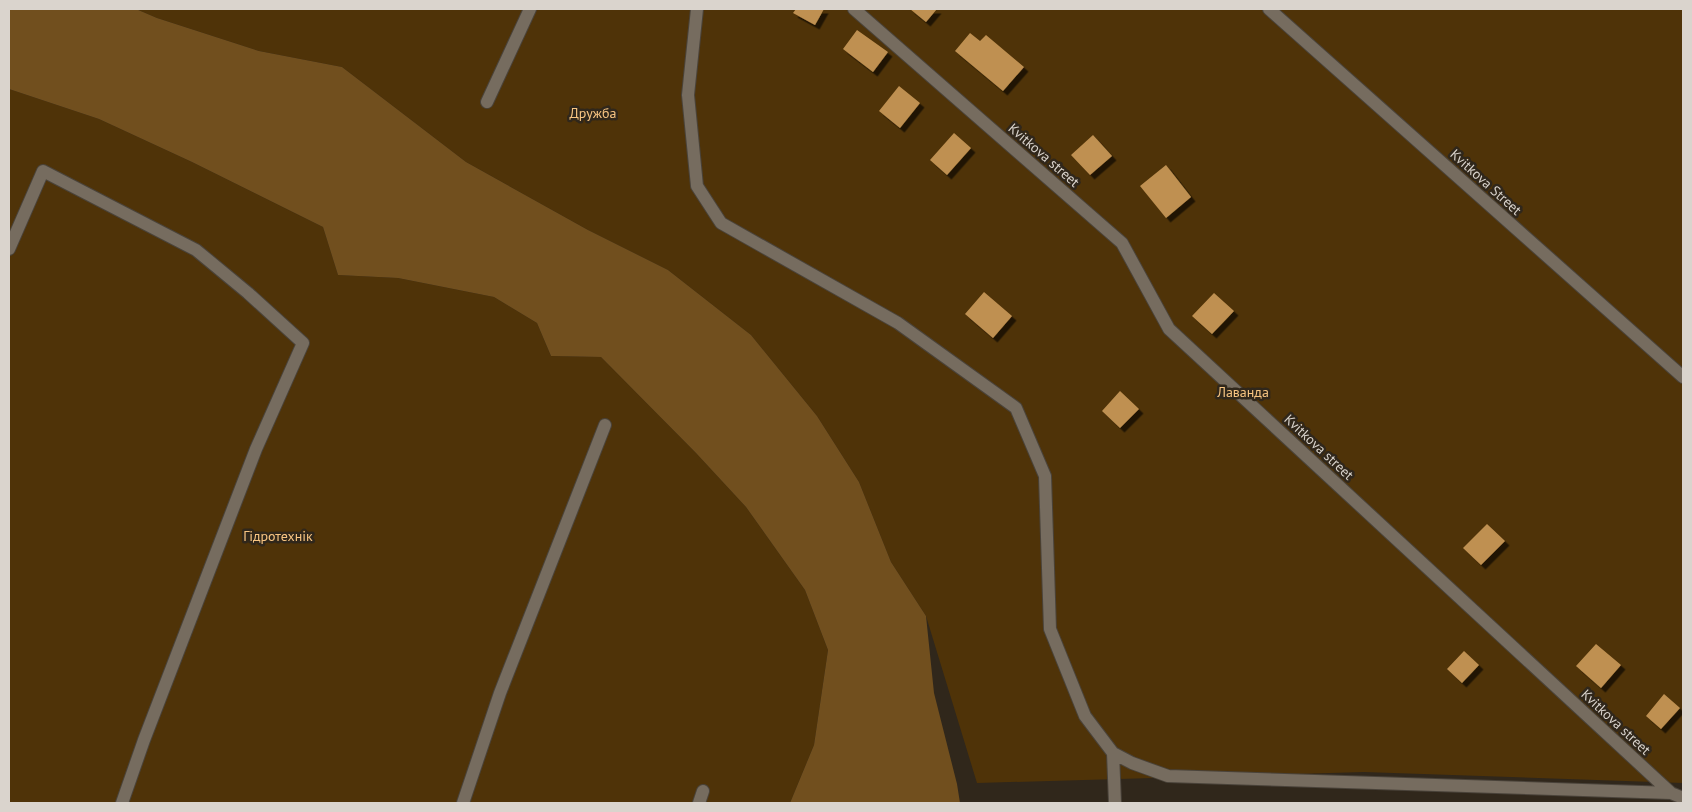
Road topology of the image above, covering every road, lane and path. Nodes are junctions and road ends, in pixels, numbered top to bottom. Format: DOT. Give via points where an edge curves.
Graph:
graph roads {
  1 [pos="530,9"];
  2 [pos="697,9"];
  3 [pos="854,9"];
  4 [pos="1269,9"];
  5 [pos="487,102"];
  6 [pos="9,249"];
  7 [pos="1683,377"];
  8 [pos="605,425"];
  9 [pos="1112,753"];
  10 [pos="703,791"];
  11 [pos="1677,796"];
  12 [pos="122,803"];
  13 [pos="463,803"];
  14 [pos="698,803"];
  15 [pos="1115,803"];
  1 -- 5 [label="street"];
  2 -- 9 [label="street" via="688,95 697,186 721,223 898,324 1016,408 1045,476 1050,629 1085,716"];
  3 -- 11 [label="street, Kvitkova street" via="1122,243 1169,329"];
  4 -- 7 [label="street, Kvitkova Street"];
  6 -- 12 [label="street" via="43,171 196,250 303,343 256,448"];
  8 -- 13 [label="street" via="500,693"];
  9 -- 11 [label="street" via="1168,776"];
  9 -- 15 [label="street"];
  10 -- 14 [label="street"];
}
